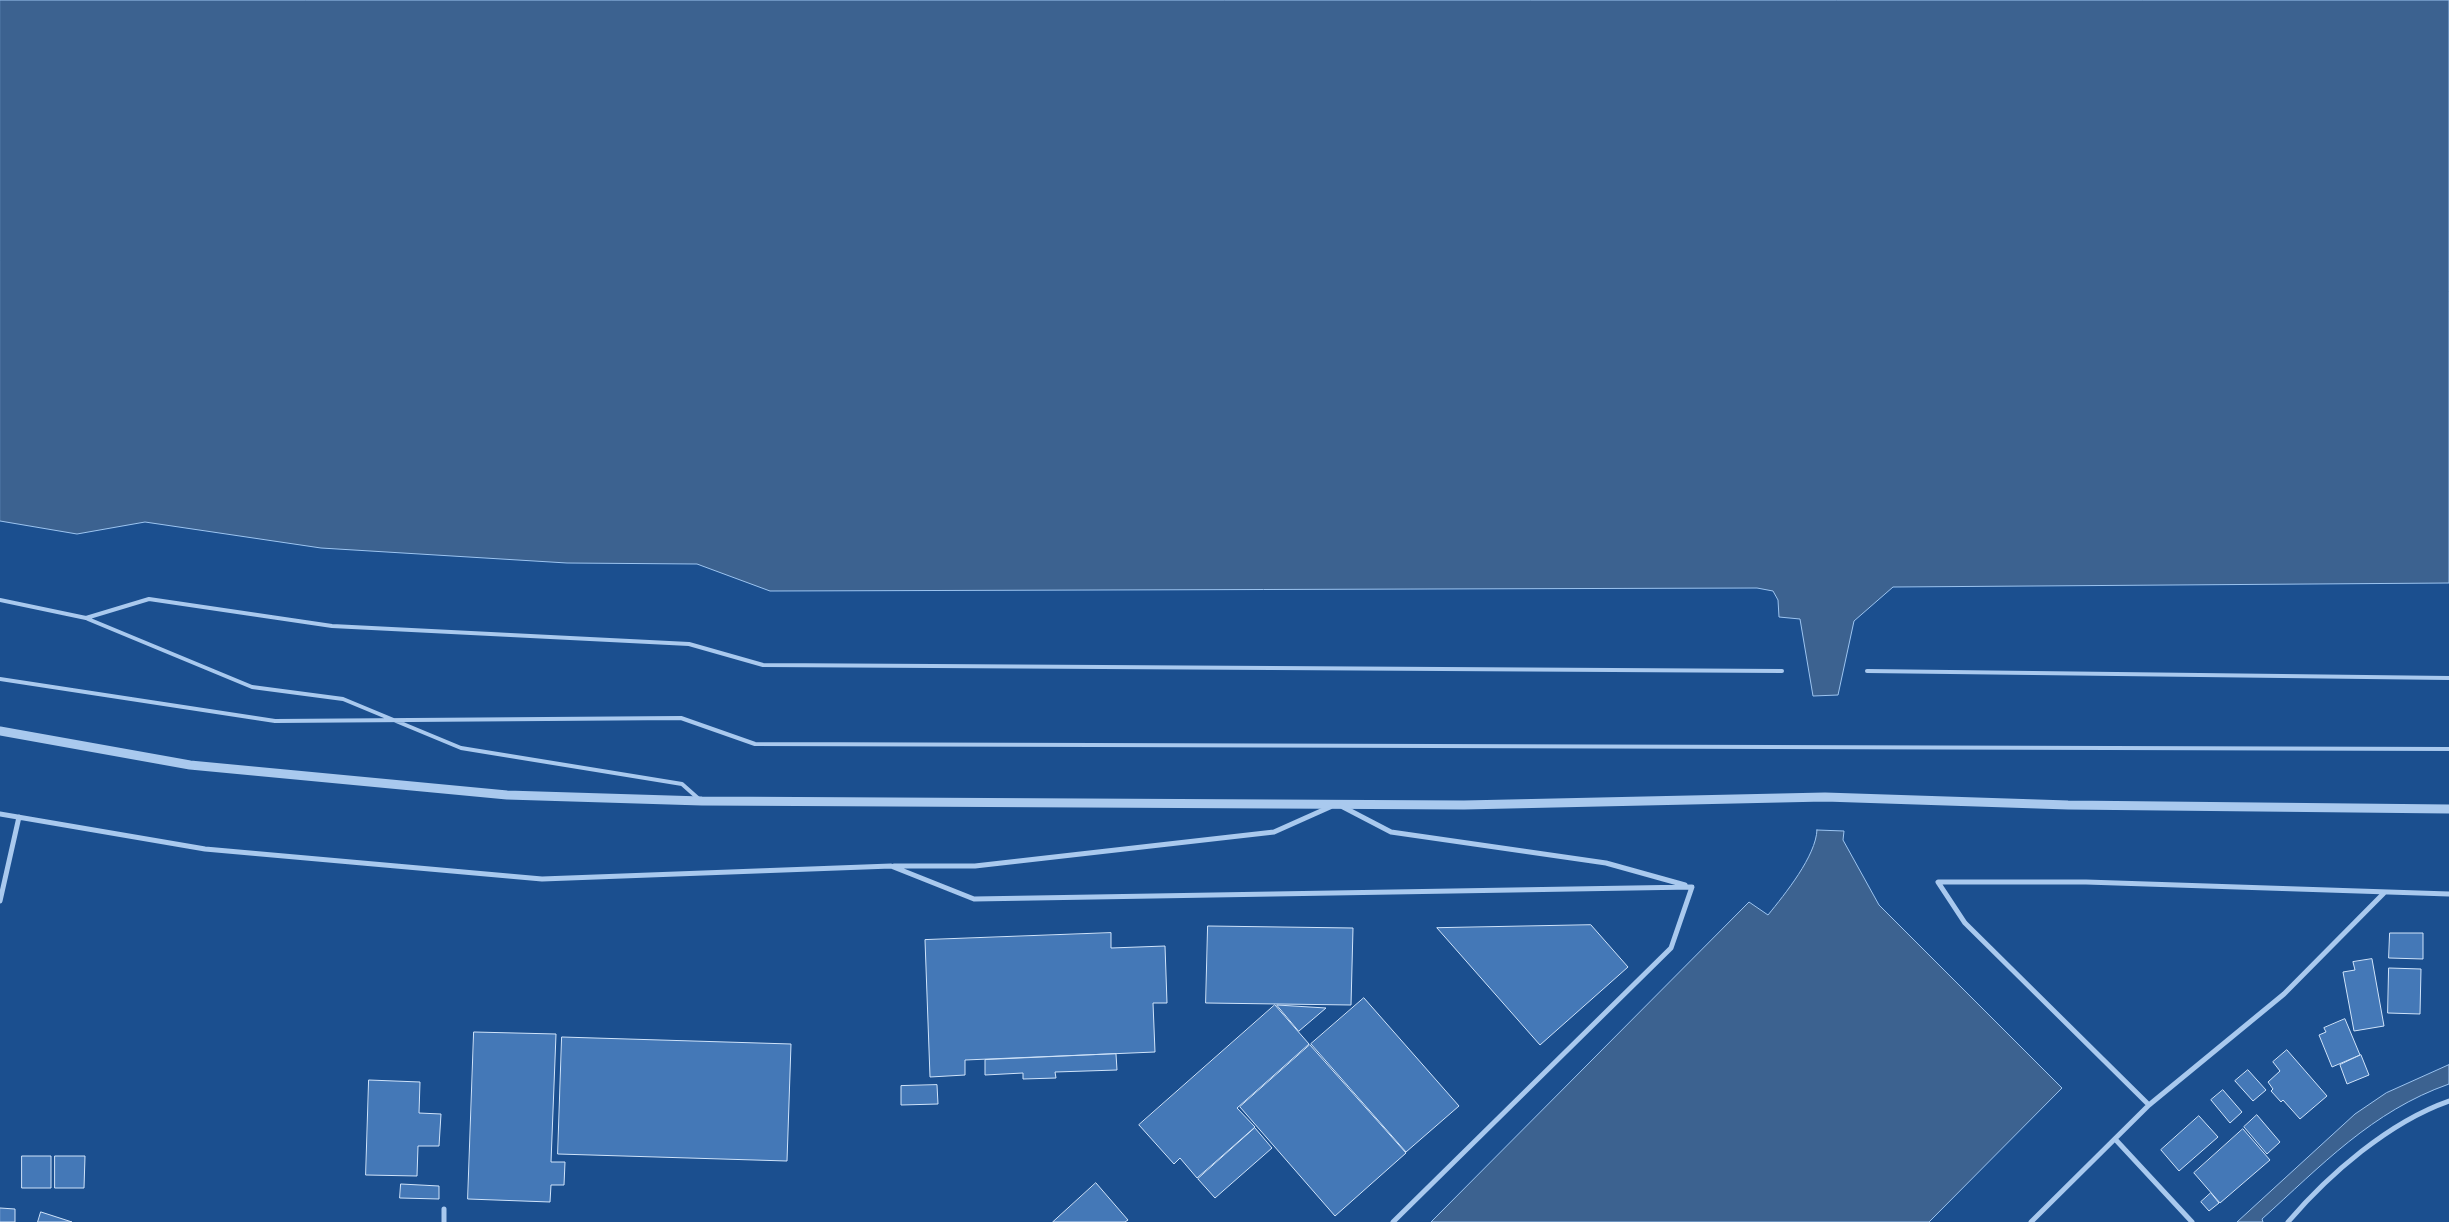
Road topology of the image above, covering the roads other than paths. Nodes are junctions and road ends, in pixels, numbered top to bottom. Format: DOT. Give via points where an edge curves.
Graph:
graph roads {
  1 [pos="0,600"];
  2 [pos="86,618"];
  3 [pos="1782,671"];
  4 [pos="1867,672"];
  5 [pos="2449,678"];
  6 [pos="0,679"];
  7 [pos="394,721"];
  8 [pos="0,731"];
  9 [pos="2449,749"];
  10 [pos="702,801"];
  11 [pos="1337,804"];
  12 [pos="2449,810"];
  13 [pos="0,814"];
  14 [pos="18,817"];
  15 [pos="891,866"];
  16 [pos="1692,887"];
  17 [pos="2384,893"];
  18 [pos="2449,894"];
  19 [pos="0,901"];
  20 [pos="2449,1101"];
  21 [pos="2149,1105"];
  22 [pos="2115,1140"];
  23 [pos="444,1209"];
  24 [pos="444,1222"];
  25 [pos="1393,1222"];
  26 [pos="2031,1222"];
  27 [pos="2192,1222"];
  28 [pos="2288,1222"];
  1 -- 2 [label="lane"];
  2 -- 3 [label="lane" via="149,599 332,626 689,644 763,665"];
  2 -- 7 [label="lane" via="252,686 343,700"];
  4 -- 5 [label="lane"];
  6 -- 7 [label="lane" via="275,721"];
  7 -- 9 [label="lane" via="680,718 756,744"];
  7 -- 10 [label="lane" via="461,748 682,784"];
  8 -- 10 [label="street" via="190,766 507,796"];
  10 -- 11 [label="street"];
  11 -- 12 [label="street" via="1474,805 1825,797 2068,805"];
  11 -- 15 [label="street" via="1274,832 975,866"];
  11 -- 16 [label="street" via="1391,832 1606,863"];
  13 -- 14 [label="street"];
  14 -- 15 [label="street" via="205,850 542,879"];
  14 -- 19 [label="street"];
  15 -- 16 [label="street" via="974,899"];
  16 -- 25 [label="street" via="1671,948"];
  17 -- 18 [label="street"];
  17 -- 21 [label="street" via="2284,994"];
  17 -- 21 [label="street" via="2086,882 1938,882 1965,922"];
  20 -- 28 [label="street" via="2408,1118 2380,1136 2301,1206"];
  21 -- 22 [label="street"];
  22 -- 26 [label="street"];
  22 -- 27 [label="street"];
  23 -- 24 [label="street"];
}
